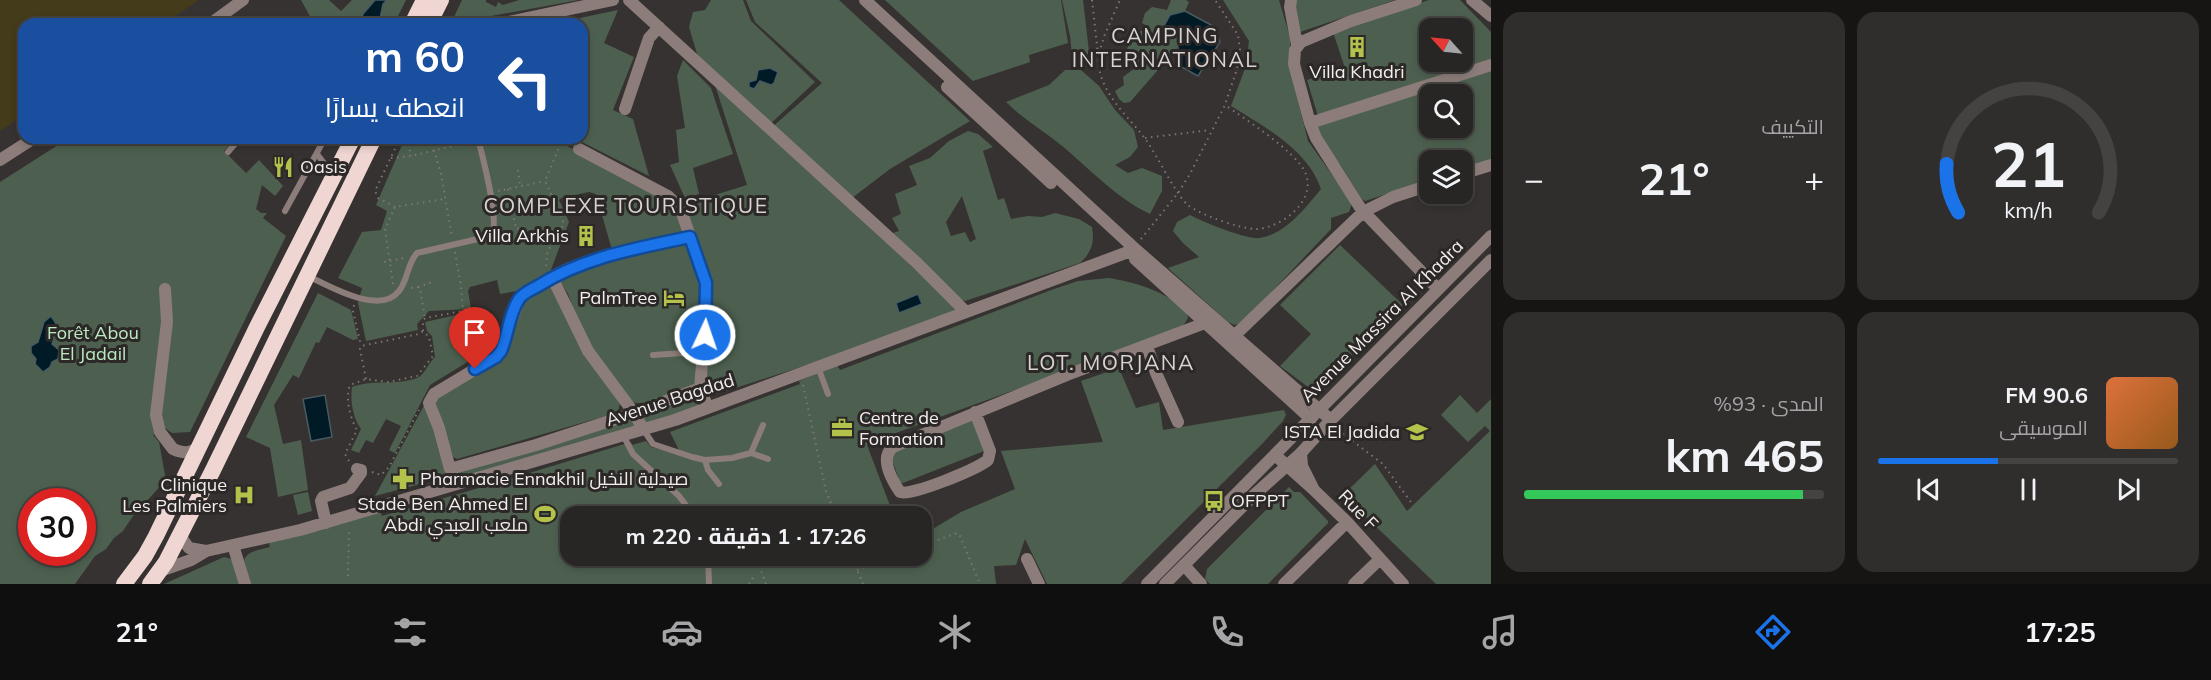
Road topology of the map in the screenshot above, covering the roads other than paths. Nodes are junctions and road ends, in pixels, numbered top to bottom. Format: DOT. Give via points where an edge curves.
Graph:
graph roads {
  1 [pos="243,0"];
  2 [pos="424,0"];
  3 [pos="441,0"];
  4 [pos="613,0"];
  5 [pos="629,0"];
  6 [pos="854,0"];
  7 [pos="865,0"];
  8 [pos="1291,0"];
  9 [pos="1416,0"];
  10 [pos="1472,0"];
  11 [pos="1491,16"];
  12 [pos="218,18"];
  13 [pos="415,18"];
  14 [pos="432,18"];
  15 [pos="528,18"];
  16 [pos="659,27"];
  17 [pos="1297,45"];
  18 [pos="1491,65"];
  19 [pos="625,109"];
  20 [pos="1310,123"];
  21 [pos="25,144"];
  22 [pos="235,144"];
  23 [pos="321,144"];
  24 [pos="350,144"];
  25 [pos="371,144"];
  26 [pos="479,144"];
  27 [pos="579,149"];
  28 [pos="228,152"];
  29 [pos="317,154"];
  30 [pos="0,160"];
  31 [pos="1491,165"];
  32 [pos="1473,171"];
  33 [pos="333,176"];
  34 [pos="1419,189"];
  35 [pos="285,211"];
  36 [pos="1363,212"];
  37 [pos="1491,236"];
  38 [pos="690,237"];
  39 [pos="1131,250"];
  40 [pos="1491,260"];
  41 [pos="549,272"];
  42 [pos="307,276"];
  43 [pos="165,289"];
  44 [pos="1438,289"];
  45 [pos="966,312"];
  46 [pos="1211,321"];
  47 [pos="1231,339"];
  48 [pos="1148,346"];
  49 [pos="653,355"];
  50 [pos="704,355"];
  51 [pos="818,368"];
  52 [pos="700,388"];
  53 [pos="828,394"];
  54 [pos="708,408"];
  55 [pos="975,412"];
  56 [pos="634,413"];
  57 [pos="1316,415"];
  58 [pos="1178,422"];
  59 [pos="1330,422"];
  60 [pos="763,426"];
  61 [pos="643,429"];
  62 [pos="623,435"];
  63 [pos="169,445"];
  64 [pos="200,447"];
  65 [pos="751,453"];
  66 [pos="1302,453"];
  67 [pos="1275,455"];
  68 [pos="768,459"];
  69 [pos="705,460"];
  70 [pos="1288,467"];
  71 [pos="450,469"];
  72 [pos="359,470"];
  73 [pos="184,479"];
  74 [pos="719,484"];
  75 [pos="452,486"];
  76 [pos="1314,490"];
  77 [pos="686,506"];
  78 [pos="1347,522"];
  79 [pos="326,523"];
  80 [pos="181,532"];
  81 [pos="233,545"];
  82 [pos="206,551"];
  83 [pos="1027,559"];
  84 [pos="1380,559"];
  85 [pos="1185,565"];
  86 [pos="708,566"];
  87 [pos="155,578"];
  88 [pos="124,584"];
  89 [pos="245,584"];
  90 [pos="709,584"];
  91 [pos="1039,584"];
  92 [pos="1147,584"];
  93 [pos="1165,584"];
  94 [pos="1201,584"];
  95 [pos="1284,584"];
  96 [pos="1354,584"];
  97 [pos="1403,584"];
  1 -- 12 [label="street"];
  2 -- 13 [label="highway"];
  3 -- 14 [label="highway"];
  4 -- 15 [label="street"];
  5 -- 16 [label="street"];
  6 -- 39 [label="street" via="995,132"];
  7 -- 39 [label="street"];
  8 -- 17 [label="street"];
  9 -- 17 [label="street" via="1330,29"];
  10 -- 11 [label="street"];
  16 -- 19 [label="street" via="649,38"];
  16 -- 45 [label="street"];
  17 -- 20 [label="street" via="1294,64"];
  18 -- 20 [label="street"];
  20 -- 36 [label="street"];
  21 -- 30 [label="street"];
  22 -- 28 [label="lane"];
  23 -- 29 [label="lane"];
  24 -- 33 [label="highway"];
  25 -- 42 [label="highway"];
  26 -- 42 [label="lane" via="490,192 493,234 414,256 392,298 375,301 357,297"];
  27 -- 38 [label="street" via="668,196 678,206"];
  29 -- 33 [label="lane"];
  29 -- 35 [label="lane"];
  31 -- 32 [label="street"];
  33 -- 64 [label="highway"];
  34 -- 36 [label="street"];
  36 -- 44 [label="street"];
  36 -- 47 [label="street"];
  37 -- 44 [label="street, Avenue Massira Al Khadra"];
  38 -- 41 [label="street"];
  38 -- 50 [label="street" via="706,283"];
  39 -- 45 [label="street, Avenue Bagdad"];
  39 -- 46 [label="street"];
  40 -- 59 [label="street, Avenue Massira Al Khadra"];
  41 -- 56 [label="street" via="588,351"];
  41 -- 71 [label="street" via="519,298 499,354 430,398"];
  42 -- 80 [label="highway"];
  43 -- 63 [label="street" via="167,322 156,416"];
  44 -- 57 [label="street, Avenue Massira Al Khadra"];
  45 -- 51 [label="street, Avenue Bagdad"];
  46 -- 47 [label="street"];
  46 -- 48 [label="street"];
  47 -- 57 [label="street"];
  48 -- 55 [label="street"];
  48 -- 58 [label="street"];
  49 -- 50 [label="lane"];
  50 -- 52 [label="street"];
  51 -- 53 [label="lane"];
  51 -- 54 [label="street, Avenue Bagdad"];
  52 -- 54 [label="street"];
  52 -- 56 [label="street"];
  54 -- 61 [label="street, Avenue Bagdad"];
  55 -- 55 [label="street" via="888,451 886,462 900,492 920,490 988,460 990,451"];
  56 -- 61 [label="street"];
  56 -- 71 [label="street"];
  57 -- 59 [label="street"];
  57 -- 67 [label="street, Avenue Massira Al Khadra"];
  59 -- 66 [label="street, Avenue Massira Al Khadra"];
  60 -- 65 [label="lane"];
  61 -- 62 [label="street, Avenue Bagdad"];
  61 -- 69 [label="lane" via="653,444"];
  62 -- 75 [label="street, Avenue Bagdad"];
  62 -- 77 [label="lane" via="633,454"];
  63 -- 64 [label="street" via="186,453"];
  63 -- 73 [label="street"];
  64 -- 73 [label="highway"];
  65 -- 68 [label="lane"];
  65 -- 69 [label="lane"];
  66 -- 70 [label="street, Avenue Massira Al Khadra"];
  66 -- 76 [label="street, Rue F" via="1302,466"];
  67 -- 70 [label="street"];
  67 -- 92 [label="street, Avenue Massira Al Khadra"];
  69 -- 74 [label="lane"];
  70 -- 76 [label="street"];
  70 -- 85 [label="street, Avenue Massira Al Khadra" via="1254,495"];
  71 -- 75 [label="street"];
  72 -- 79 [label="street" via="350,488 323,497"];
  73 -- 88 [label="highway" via="145,556"];
  75 -- 79 [label="street, Avenue Bagdad"];
  76 -- 78 [label="street, Rue F"];
  78 -- 84 [label="street, Rue F"];
  78 -- 95 [label="street"];
  79 -- 81 [label="street, Avenue Bagdad"];
  80 -- 82 [label="street" via="189,548"];
  80 -- 87 [label="highway"];
  81 -- 82 [label="street, Avenue Bagdad"];
  81 -- 89 [label="street"];
  82 -- 87 [label="street, Avenue Bagdad"];
  83 -- 91 [label="street"];
  84 -- 96 [label="street"];
  84 -- 97 [label="street, Rue F"];
  85 -- 93 [label="street, Avenue Massira Al Khadra"];
  85 -- 94 [label="street"];
  86 -- 90 [label="lane"];
}
